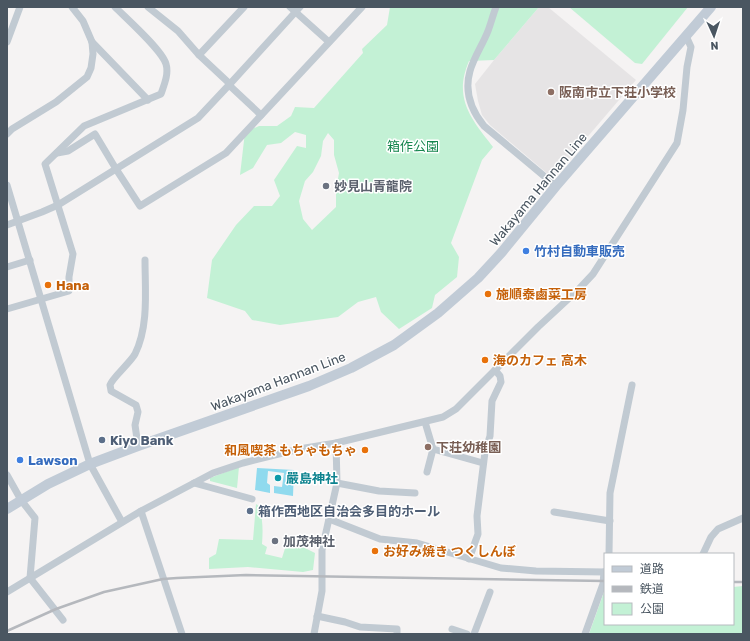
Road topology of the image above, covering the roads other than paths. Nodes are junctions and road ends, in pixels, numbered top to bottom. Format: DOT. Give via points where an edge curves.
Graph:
graph roads {
  1 [pos="20,7"];
  2 [pos="72,7"];
  3 [pos="115,7"];
  4 [pos="148,7"];
  5 [pos="244,7"];
  6 [pos="290,7"];
  7 [pos="362,7"];
  8 [pos="496,7"];
  9 [pos="711,7"];
  10 [pos="298,10"];
  11 [pos="10,27"];
  12 [pos="686,36"];
  13 [pos="7,42"];
  14 [pos="92,42"];
  15 [pos="329,42"];
  16 [pos="199,55"];
  17 [pos="230,85"];
  18 [pos="148,100"];
  19 [pos="261,115"];
  20 [pos="7,134"];
  21 [pos="57,153"];
  22 [pos="116,169"];
  23 [pos="7,185"];
  24 [pos="556,186"];
  25 [pos="58,204"];
  26 [pos="18,222"];
  27 [pos="7,225"];
  28 [pos="30,260"];
  29 [pos="145,260"];
  30 [pos="7,267"];
  31 [pos="42,298"];
  32 [pos="7,309"];
  33 [pos="494,370"];
  34 [pos="632,385"];
  35 [pos="425,422"];
  36 [pos="336,443"];
  37 [pos="138,446"];
  38 [pos="433,449"];
  39 [pos="484,463"];
  40 [pos="90,464"];
  41 [pos="427,472"];
  42 [pos="7,475"];
  43 [pos="194,483"];
  44 [pos="338,483"];
  45 [pos="415,493"];
  46 [pos="252,499"];
  47 [pos="20,500"];
  48 [pos="7,509"];
  49 [pos="141,511"];
  50 [pos="554,512"];
  51 [pos="743,518"];
  52 [pos="329,519"];
  53 [pos="610,521"];
  54 [pos="122,522"];
  55 [pos="609,553"];
  56 [pos="703,553"];
  57 [pos="468,558"];
  58 [pos="604,572"];
  59 [pos="30,578"];
  60 [pos="604,578"];
  61 [pos="7,592"];
  62 [pos="490,592"];
  63 [pos="317,616"];
  64 [pos="63,620"];
  65 [pos="452,629"];
  66 [pos="182,634"];
  67 [pos="314,634"];
  68 [pos="397,634"];
  69 [pos="467,634"];
  70 [pos="474,634"];
  71 [pos="585,634"];
  1 -- 11 [label="street"];
  2 -- 14 [label="street" via="83,21"];
  3 -- 18 [label="street" via="160,53 166,64 167,73 161,94"];
  4 -- 16 [label="street" via="178,31"];
  5 -- 16 [label="street"];
  6 -- 10 [label="street"];
  7 -- 15 [label="street"];
  8 -- 24 [label="street" via="470,71 470,102 484,126"];
  9 -- 12 [label="main road, Wakayama Hannan Line"];
  10 -- 15 [label="street"];
  10 -- 17 [label="street"];
  11 -- 13 [label="street"];
  12 -- 24 [label="main road, Wakayama Hannan Line"];
  12 -- 33 [label="street" via="691,47 677,143 593,274"];
  14 -- 18 [label="street"];
  14 -- 20 [label="street" via="91,68 87,77 56,102"];
  15 -- 19 [label="street"];
  16 -- 17 [label="street"];
  17 -- 19 [label="street"];
  17 -- 22 [label="street" via="198,118"];
  18 -- 21 [label="street" via="84,126"];
  19 -- 22 [label="street" via="226,153 140,206"];
  21 -- 22 [label="street" via="68,151 95,134"];
  21 -- 25 [label="street" via="45,164"];
  22 -- 25 [label="street"];
  23 -- 26 [label="street"];
  24 -- 37 [label="main road, Wakayama Hannan Line" via="478,278 438,313 394,345 351,368 309,386"];
  25 -- 26 [label="street"];
  25 -- 31 [label="street" via="74,254 69,291"];
  26 -- 27 [label="street"];
  26 -- 28 [label="street"];
  28 -- 30 [label="street"];
  28 -- 31 [label="street"];
  29 -- 37 [label="street" via="145,307 140,341 129,363 110,385 111,391 136,405"];
  31 -- 32 [label="street"];
  31 -- 40 [label="street"];
  33 -- 35 [label="street" via="456,409 443,417"];
  33 -- 39 [label="street" via="500,376 501,382 492,401 490,436"];
  34 -- 53 [label="street" via="610,493"];
  35 -- 36 [label="street"];
  35 -- 38 [label="street"];
  36 -- 43 [label="street" via="243,463 213,473"];
  36 -- 44 [label="street"];
  37 -- 40 [label="main road, Wakayama Hannan Line"];
  38 -- 39 [label="street"];
  38 -- 41 [label="street"];
  39 -- 57 [label="street" via="478,534"];
  40 -- 47 [label="main road, Wakayama Hannan Line"];
  40 -- 54 [label="street"];
  42 -- 47 [label="street"];
  43 -- 46 [label="street"];
  43 -- 49 [label="street"];
  44 -- 45 [label="street" via="379,491"];
  44 -- 52 [label="street"];
  47 -- 48 [label="main road, Wakayama Hannan Line"];
  47 -- 59 [label="street" via="35,518"];
  49 -- 54 [label="street"];
  49 -- 66 [label="street"];
  50 -- 53 [label="street"];
  51 -- 56 [label="street" via="718,529"];
  52 -- 57 [label="street" via="380,538 417,543"];
  52 -- 63 [label="street" via="322,550 322,591"];
  53 -- 55 [label="street"];
  54 -- 59 [label="street"];
  57 -- 58 [label="street" via="501,568"];
  59 -- 61 [label="street"];
  59 -- 64 [label="street"];
  60 -- 71 [label="street"];
  62 -- 70 [label="street"];
  63 -- 67 [label="street"];
  63 -- 68 [label="street" via="360,627 397,629"];
  65 -- 69 [label="street"];
}
